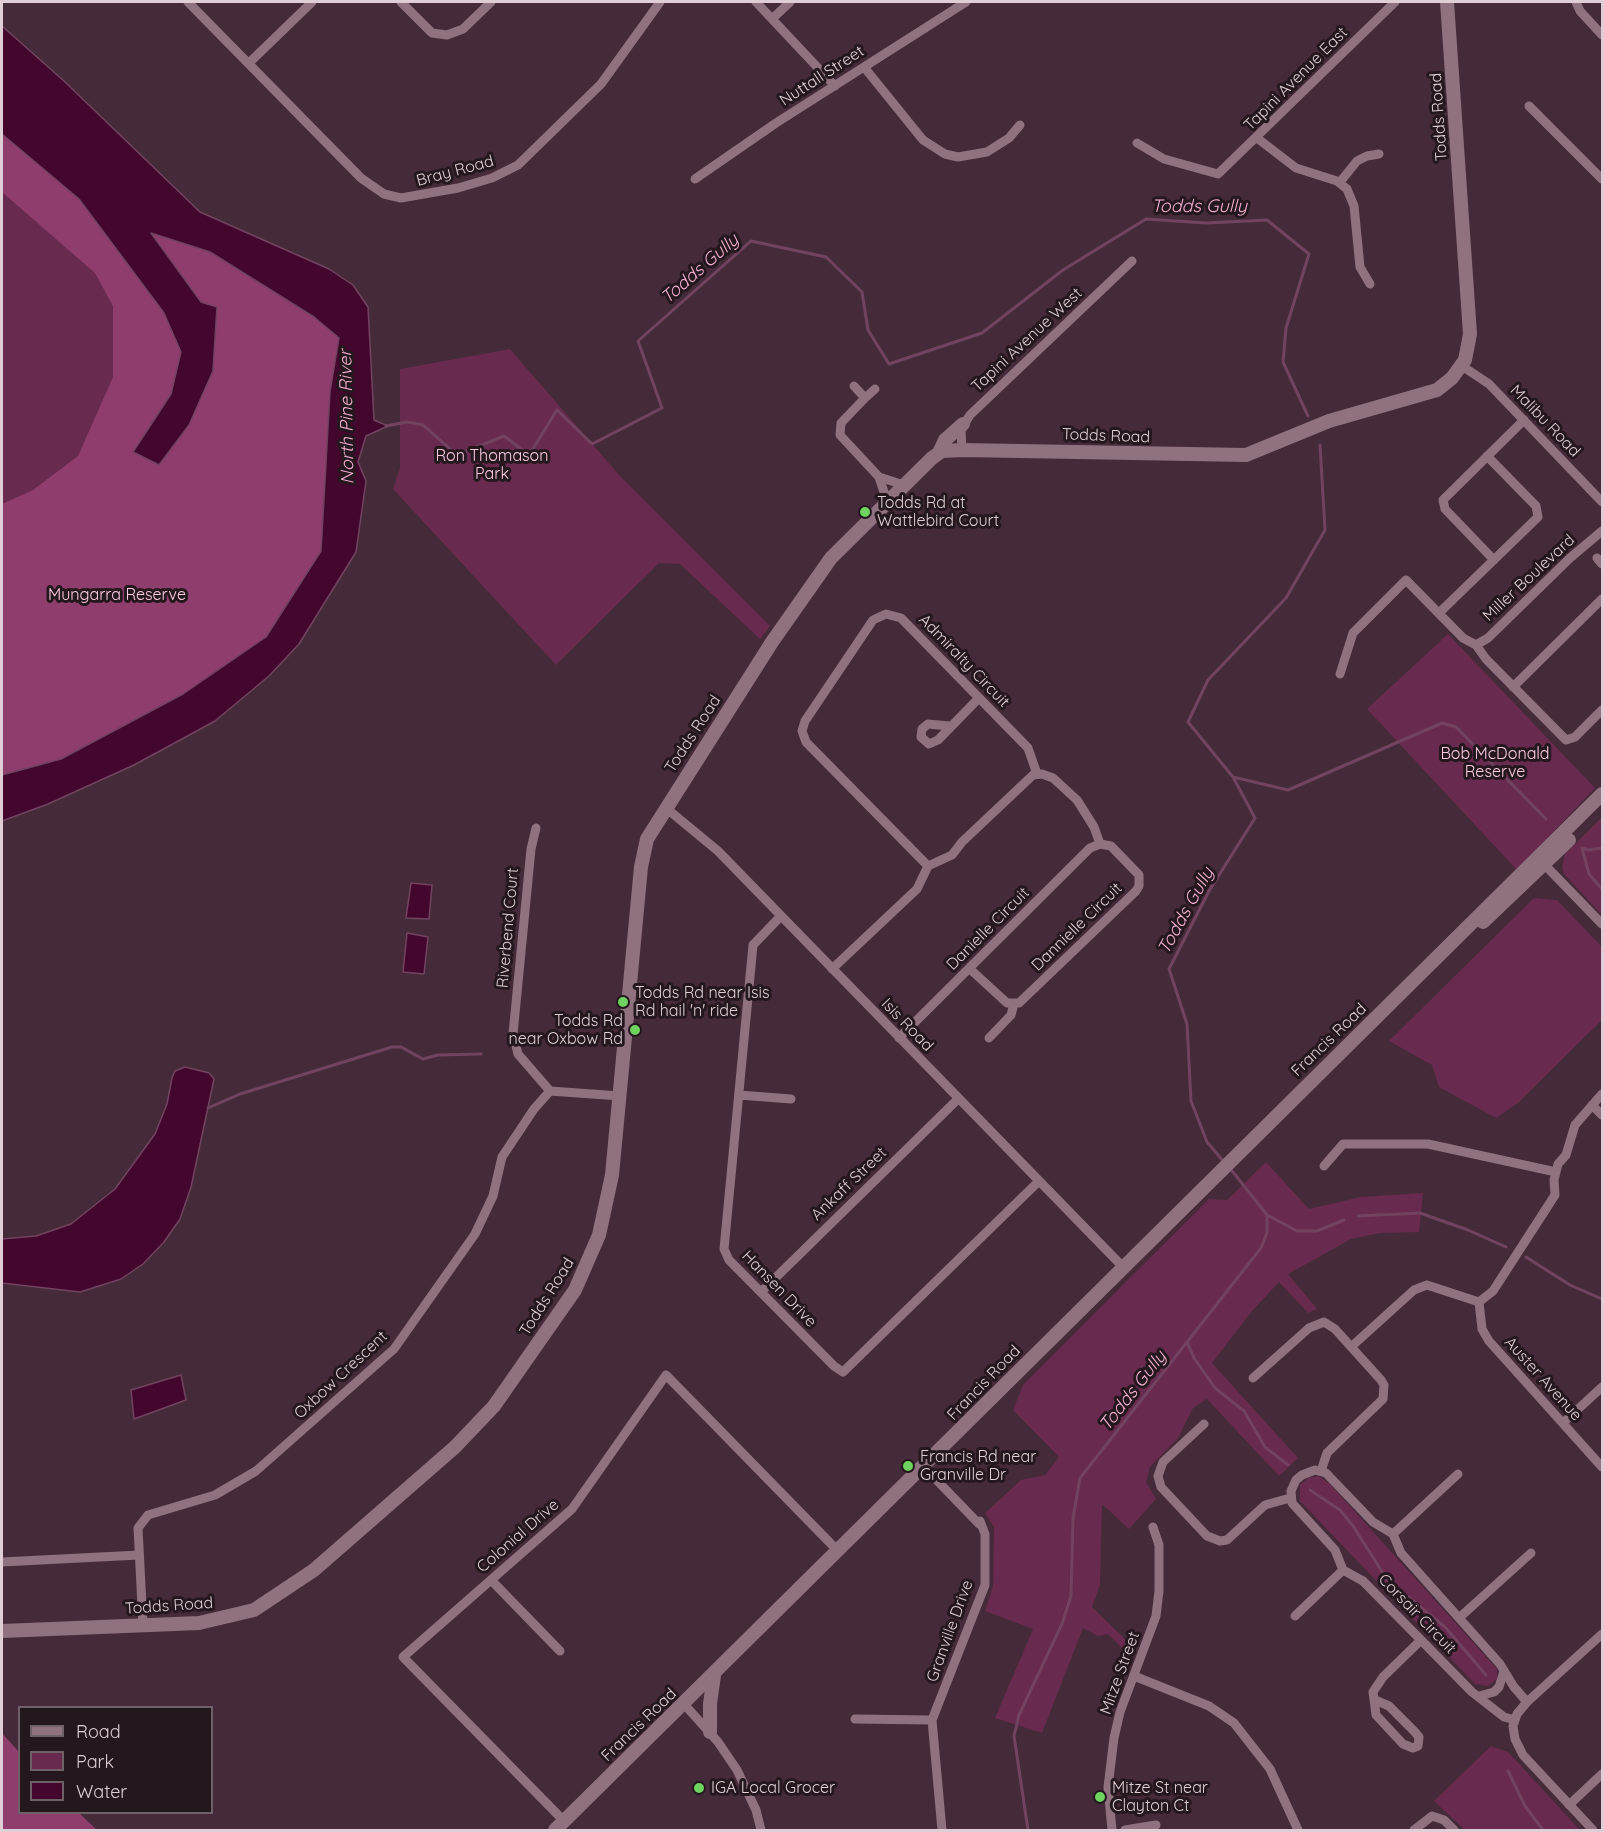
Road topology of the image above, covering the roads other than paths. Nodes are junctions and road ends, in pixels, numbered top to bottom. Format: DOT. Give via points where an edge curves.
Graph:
graph roads {
  1 [pos="188,2"];
  2 [pos="312,2"];
  3 [pos="401,2"];
  4 [pos="491,2"];
  5 [pos="660,2"];
  6 [pos="756,2"];
  7 [pos="790,2"];
  8 [pos="966,2"];
  9 [pos="1395,2"];
  10 [pos="1446,2"];
  11 [pos="1576,2"];
  12 [pos="773,18"];
  13 [pos="1602,35"];
  14 [pos="249,63"];
  15 [pos="864,67"];
  16 [pos="835,86"];
  17 [pos="1529,106"];
  18 [pos="1020,125"];
  19 [pos="1257,138"];
  20 [pos="1137,143"];
  21 [pos="1379,154"];
  22 [pos="695,179"];
  23 [pos="1602,179"];
  24 [pos="1340,182"];
  25 [pos="1132,261"];
  26 [pos="1370,284"];
  27 [pos="1462,366"];
  28 [pos="854,386"];
  29 [pos="875,389"];
  30 [pos="866,398"];
  31 [pos="1524,420"];
  32 [pos="963,424"];
  33 [pos="962,450"];
  34 [pos="939,453"];
  35 [pos="1487,456"];
  36 [pos="879,477"];
  37 [pos="904,485"];
  38 [pos="887,501"];
  39 [pos="1602,502"];
  40 [pos="1602,531"];
  41 [pos="1494,560"];
  42 [pos="1602,599"];
  43 [pos="1439,613"];
  44 [pos="1476,645"];
  45 [pos="1340,674"];
  46 [pos="1513,687"];
  47 [pos="978,699"];
  48 [pos="1602,710"];
  49 [pos="949,726"];
  50 [pos="1037,774"];
  51 [pos="1602,794"];
  52 [pos="1602,807"];
  53 [pos="666,808"];
  54 [pos="536,828"];
  55 [pos="1100,844"];
  56 [pos="1541,861"];
  57 [pos="928,866"];
  58 [pos="781,916"];
  59 [pos="1602,924"];
  60 [pos="832,969"];
  61 [pos="970,969"];
  62 [pos="1014,1004"];
  63 [pos="899,1038"];
  64 [pos="989,1038"];
  65 [pos="550,1091"];
  66 [pos="1602,1094"];
  67 [pos="739,1095"];
  68 [pos="620,1096"];
  69 [pos="958,1098"];
  70 [pos="791,1099"];
  71 [pos="1592,1104"];
  72 [pos="1602,1115"];
  73 [pos="1324,1166"];
  74 [pos="1556,1172"];
  75 [pos="1038,1182"];
  76 [pos="1123,1268"];
  77 [pos="761,1292"];
  78 [pos="1479,1302"];
  79 [pos="1352,1347"];
  80 [pos="1253,1378"];
  81 [pos="1602,1387"];
  82 [pos="1563,1423"];
  83 [pos="1204,1424"];
  84 [pos="924,1467"];
  85 [pos="1602,1467"];
  86 [pos="1321,1471"];
  87 [pos="1458,1474"];
  88 [pos="1290,1498"];
  89 [pos="1153,1527"];
  90 [pos="1393,1534"];
  91 [pos="838,1551"];
  92 [pos="1531,1553"];
  93 [pos="140,1555"];
  94 [pos="2,1562"];
  95 [pos="1343,1570"];
  96 [pos="490,1580"];
  97 [pos="1295,1616"];
  98 [pos="1459,1618"];
  99 [pos="143,1625"];
  100 [pos="2,1631"];
  101 [pos="1602,1634"];
  102 [pos="1421,1640"];
  103 [pos="560,1651"];
  104 [pos="1504,1671"];
  105 [pos="714,1675"];
  106 [pos="1134,1676"];
  107 [pos="1514,1687"];
  108 [pos="1497,1690"];
  109 [pos="1479,1696"];
  110 [pos="1375,1700"];
  111 [pos="1527,1702"];
  112 [pos="684,1704"];
  113 [pos="1494,1707"];
  114 [pos="855,1719"];
  115 [pos="932,1720"];
  116 [pos="1515,1720"];
  117 [pos="710,1732"];
  118 [pos="1602,1774"];
  119 [pos="1569,1805"];
  120 [pos="1156,1825"];
  121 [pos="560,1826"];
  122 [pos="761,1830"];
  123 [pos="942,1830"];
  124 [pos="1112,1830"];
  125 [pos="1125,1830"];
  126 [pos="1298,1830"];
  127 [pos="1414,1830"];
  128 [pos="1454,1830"];
  129 [pos="1593,1830"];
  1 -- 14 [label="street, Bray Road"];
  2 -- 14 [label="street"];
  3 -- 4 [label="street" via="432,33 447,36 463,29"];
  5 -- 14 [label="street, Bray Road" via="601,84 518,165 492,178 415,197 384,194 370,186"];
  6 -- 12 [label="street"];
  7 -- 12 [label="street"];
  8 -- 15 [label="street, Nuttall Street"];
  9 -- 19 [label="street, Tapini Avenue East"];
  10 -- 27 [label="street, Todds Road" via="1470,334"];
  11 -- 13 [label="street"];
  12 -- 16 [label="street"];
  15 -- 16 [label="street, Nuttall Street"];
  15 -- 18 [label="street" via="923,140 945,154 958,157 987,152 1009,138"];
  16 -- 22 [label="street, Nuttall Street"];
  17 -- 23 [label="street"];
  19 -- 20 [label="street, Tapini Avenue East" via="1216,175 1164,159"];
  19 -- 24 [label="street" via="1304,173"];
  21 -- 24 [label="street" via="1357,161"];
  24 -- 26 [label="street" via="1353,201 1360,267"];
  25 -- 32 [label="street, Tapini Avenue West"];
  27 -- 31 [label="street, Malibu Road" via="1489,384"];
  27 -- 33 [label="street, Todds Road" via="1437,390 1329,421 1246,455"];
  28 -- 30 [label="street"];
  29 -- 30 [label="street"];
  30 -- 36 [label="street" via="843,420 840,432 844,442"];
  31 -- 35 [label="street"];
  31 -- 39 [label="street, Malibu Road"];
  32 -- 33 [label="street"];
  32 -- 34 [label="street" via="945,440"];
  33 -- 34 [label="street, Todds Road"];
  34 -- 37 [label="street, Todds Road"];
  35 -- 41 [label="street" via="1442,503"];
  35 -- 41 [label="street" via="1539,512"];
  36 -- 37 [label="street"];
  36 -- 38 [label="street"];
  37 -- 38 [label="street, Todds Road"];
  38 -- 53 [label="street, Todds Road" via="827,564"];
  40 -- 44 [label="street, Miller Boulevard"];
  41 -- 43 [label="street"];
  42 -- 46 [label="street"];
  43 -- 44 [label="street"];
  43 -- 45 [label="street" via="1406,580 1353,633"];
  44 -- 46 [label="street"];
  46 -- 48 [label="street" via="1566,740 1575,737"];
  47 -- 49 [label="street"];
  47 -- 50 [label="street, Admiralty Circuit" via="1028,748"];
  47 -- 57 [label="street, Admiralty Circuit" via="901,618 886,614 873,620 802,731 806,742"];
  50 -- 55 [label="street" via="1053,777 1077,800"];
  50 -- 57 [label="street" via="1029,777 952,855"];
  51 -- 56 [label="street, Francis Road"];
  52 -- 56 [label="street, Francis Road"];
  53 -- 58 [label="street, Isis Road" via="711,843"];
  53 -- 68 [label="street, Todds Road" via="650,832 643,852"];
  54 -- 65 [label="street, Riverbend Court" via="513,1034 518,1054"];
  55 -- 61 [label="street, Danielle Circuit" via="1090,848"];
  55 -- 62 [label="street, Dannielle Circuit" via="1111,846 1136,870 1139,886 1024,1000"];
  56 -- 59 [label="street"];
  56 -- 76 [label="street, Francis Road" via="1497,910 1437,959"];
  57 -- 60 [label="street" via="917,889"];
  58 -- 60 [label="street, Isis Road"];
  58 -- 67 [label="street, Hansen Drive" via="753,945"];
  60 -- 63 [label="street, Isis Road"];
  61 -- 62 [label="street" via="1002,1000"];
  61 -- 63 [label="street, Danielle Circuit"];
  62 -- 64 [label="street, Dannielle Circuit" via="1011,1015"];
  63 -- 69 [label="street, Isis Road"];
  65 -- 68 [label="street"];
  65 -- 93 [label="street, Oxbow Crescent" via="502,1157 493,1196 475,1234 394,1349 256,1471 215,1496 148,1515 138,1528"];
  66 -- 71 [label="street"];
  67 -- 70 [label="street"];
  67 -- 77 [label="street, Hansen Drive" via="724,1249 729,1260"];
  68 -- 99 [label="street, Todds Road" via="607,1205 587,1265 561,1311 478,1424 314,1570 254,1610 199,1623"];
  69 -- 75 [label="street, Isis Road"];
  69 -- 77 [label="street, Ankaff Street"];
  71 -- 72 [label="street"];
  71 -- 74 [label="street" via="1575,1125"];
  73 -- 74 [label="street" via="1343,1144 1428,1144"];
  74 -- 78 [label="street" via="1555,1195 1493,1291"];
  75 -- 76 [label="street, Isis Road"];
  75 -- 77 [label="street, Hansen Drive" via="843,1372"];
  76 -- 84 [label="street, Francis Road"];
  78 -- 79 [label="street" via="1427,1285 1414,1290"];
  78 -- 82 [label="street, Auster Avenue" via="1482,1329 1489,1341"];
  79 -- 80 [label="street" via="1324,1322 1309,1328"];
  79 -- 86 [label="street" via="1381,1380 1383,1398 1327,1453"];
  81 -- 82 [label="street"];
  82 -- 85 [label="street, Auster Avenue"];
  83 -- 88 [label="street" via="1163,1462 1158,1476 1161,1487 1207,1536 1227,1540 1265,1505"];
  84 -- 91 [label="street, Francis Road"];
  84 -- 115 [label="street, Granville Drive" via="979,1524 980,1521 985,1534 985,1585"];
  86 -- 88 [label="street" via="1302,1475 1293,1485"];
  86 -- 90 [label="street, Corsair Circuit" via="1333,1478 1373,1522"];
  87 -- 90 [label="street"];
  88 -- 95 [label="street, Corsair Circuit" via="1296,1510 1335,1550"];
  89 -- 106 [label="street, Mitze Street" via="1159,1545 1156,1616"];
  90 -- 98 [label="street, Corsair Circuit" via="1401,1552"];
  91 -- 96 [label="street, Colonial Drive" via="666,1375 572,1509"];
  91 -- 105 [label="street, Francis Road"];
  92 -- 98 [label="street"];
  93 -- 94 [label="street"];
  93 -- 99 [label="street, Oxbow Crescent"];
  95 -- 97 [label="street"];
  95 -- 102 [label="street, Corsair Circuit" via="1363,1581"];
  96 -- 103 [label="street"];
  96 -- 121 [label="street, Colonial Drive" via="403,1657"];
  98 -- 104 [label="street, Corsair Circuit"];
  99 -- 100 [label="street, Todds Road"];
  101 -- 111 [label="street"];
  102 -- 109 [label="street, Corsair Circuit"];
  102 -- 110 [label="street" via="1376,1686"];
  104 -- 107 [label="street, Corsair Circuit"];
  104 -- 108 [label="street"];
  105 -- 112 [label="street, Francis Road"];
  105 -- 117 [label="street"];
  106 -- 124 [label="street, Mitze Street" via="1120,1712 1111,1762 1108,1787"];
  106 -- 126 [label="street" via="1209,1706 1234,1723 1270,1769"];
  107 -- 108 [label="street"];
  107 -- 111 [label="street"];
  108 -- 109 [label="street"];
  108 -- 113 [label="street"];
  109 -- 113 [label="street, Corsair Circuit"];
  110 -- 110 [label="street" via="1389,1706 1414,1731 1419,1737 1418,1746 1413,1748 1404,1743 1376,1715"];
  111 -- 116 [label="street"];
  112 -- 117 [label="street"];
  112 -- 121 [label="street, Francis Road"];
  113 -- 116 [label="street" via="1504,1717"];
  114 -- 115 [label="street"];
  115 -- 123 [label="street, Granville Drive"];
  116 -- 119 [label="street" via="1515,1739 1523,1755"];
  117 -- 122 [label="street" via="747,1790"];
  118 -- 119 [label="street"];
  119 -- 129 [label="street"];
  120 -- 125 [label="street"];
  127 -- 128 [label="street" via="1432,1816 1444,1820"];
}
